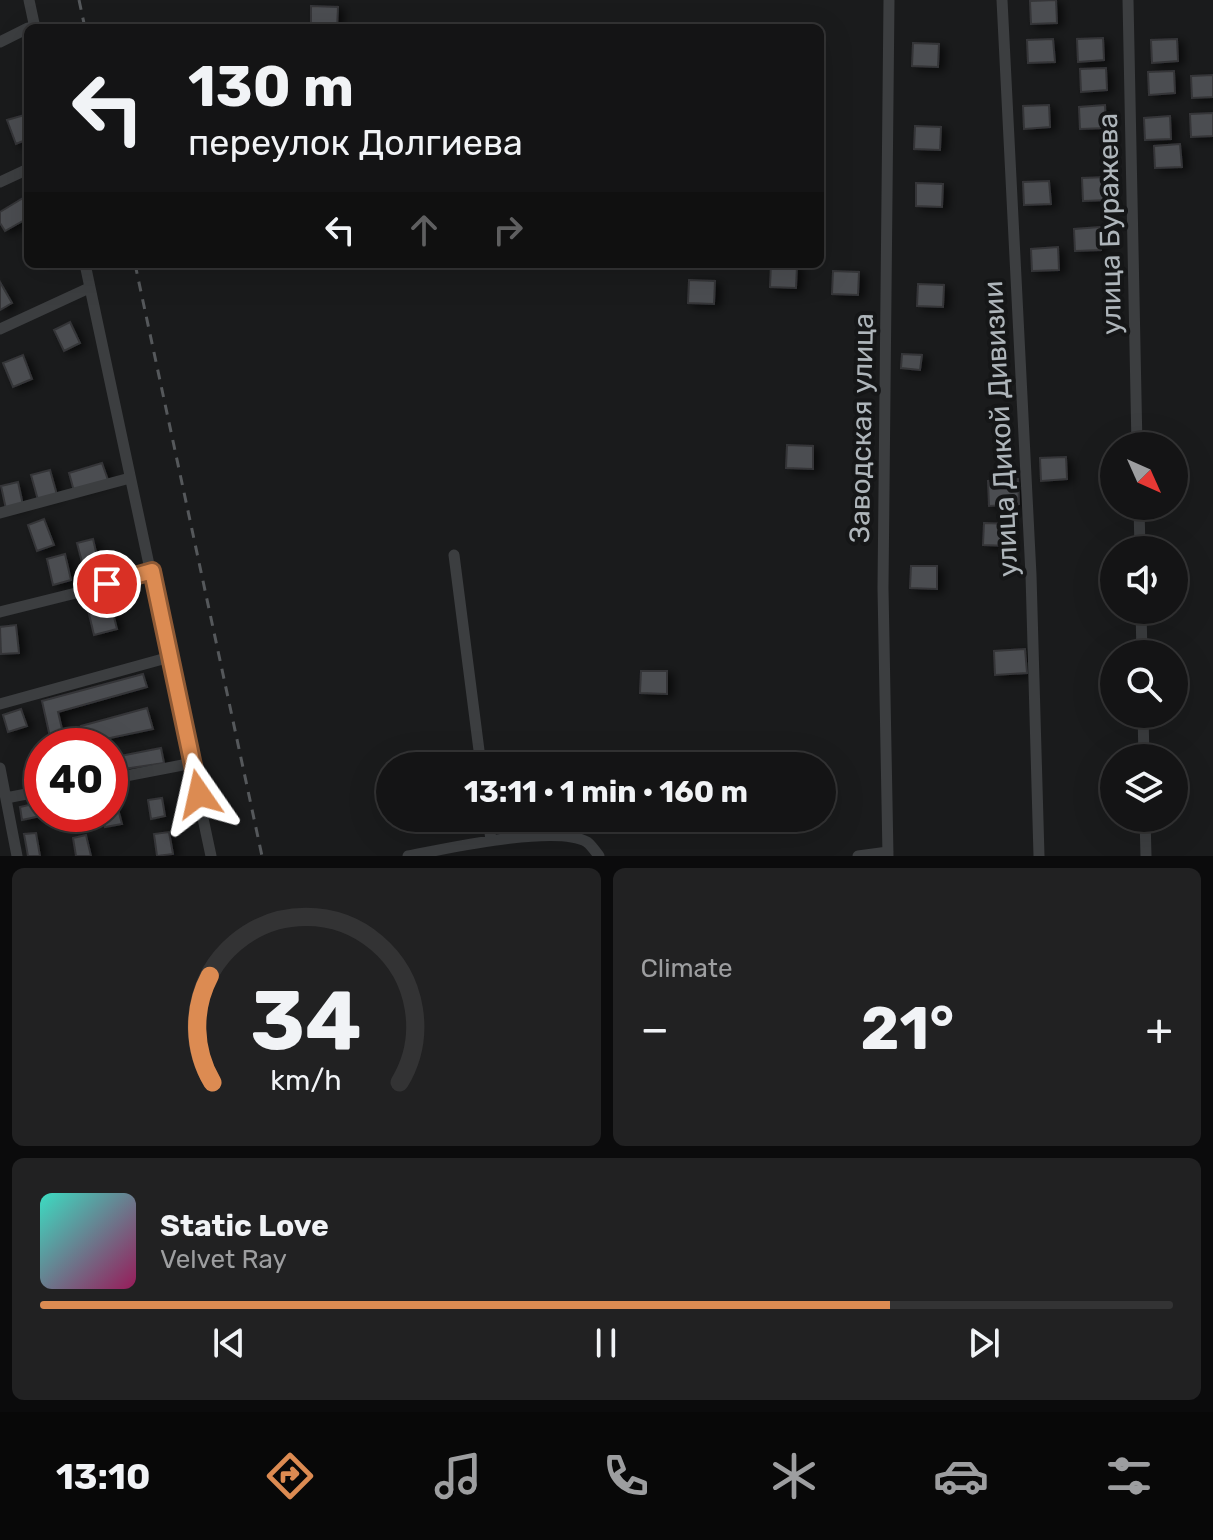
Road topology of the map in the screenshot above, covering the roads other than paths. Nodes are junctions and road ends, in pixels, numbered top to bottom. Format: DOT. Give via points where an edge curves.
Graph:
graph roads {
  1 [pos="29,0"];
  2 [pos="889,0"];
  3 [pos="1002,0"];
  4 [pos="1128,0"];
  5 [pos="32,24"];
  6 [pos="24,31"];
  7 [pos="0,42"];
  8 [pos="24,171"];
  9 [pos="0,182"];
  10 [pos="86,268"];
  11 [pos="89,288"];
  12 [pos="0,329"];
  13 [pos="1137,432"];
  14 [pos="130,478"];
  15 [pos="0,513"];
  16 [pos="454,555"];
  17 [pos="152,571"];
  18 [pos="0,612"];
  19 [pos="170,657"];
  20 [pos="0,704"];
  21 [pos="479,752"];
  22 [pos="193,763"];
  23 [pos="0,768"];
  24 [pos="128,776"];
  25 [pos="3,791"];
  26 [pos="24,791"];
  27 [pos="490,832"];
  28 [pos="1145,832"];
  29 [pos="491,840"];
  30 [pos="888,854"];
  31 [pos="17,856"];
  32 [pos="211,856"];
  33 [pos="408,856"];
  34 [pos="599,856"];
  35 [pos="858,856"];
  36 [pos="1039,856"];
  37 [pos="1146,856"];
  1 -- 5 [label="street"];
  2 -- 30 [label="street, Заводская улица" via="883,588"];
  3 -- 36 [label="street, улица Дикой Дивизии" via="1030,545"];
  4 -- 13 [label="street, улица Буражева"];
  6 -- 7 [label="street"];
  8 -- 9 [label="street"];
  10 -- 11 [label="street"];
  11 -- 12 [label="street"];
  11 -- 14 [label="street"];
  14 -- 15 [label="street"];
  14 -- 17 [label="street"];
  16 -- 21 [label="street"];
  17 -- 18 [label="street"];
  17 -- 19 [label="street"];
  19 -- 20 [label="street"];
  19 -- 22 [label="street"];
  22 -- 24 [label="street"];
  22 -- 32 [label="street"];
  23 -- 25 [label="street"];
  25 -- 26 [label="street"];
  25 -- 31 [label="street"];
  27 -- 29 [label="street"];
  28 -- 37 [label="street"];
  29 -- 33 [label="street"];
  29 -- 34 [label="street" via="560,837 586,842"];
  30 -- 35 [label="street"];
}
